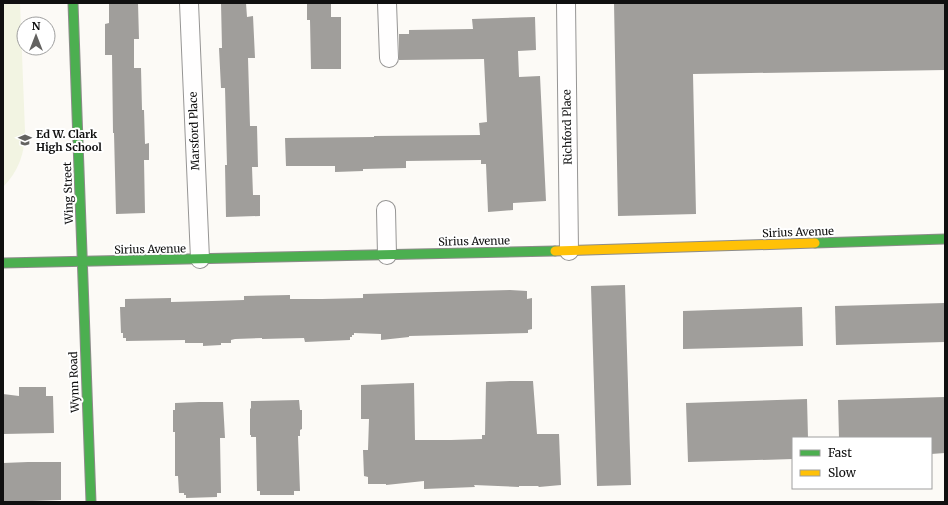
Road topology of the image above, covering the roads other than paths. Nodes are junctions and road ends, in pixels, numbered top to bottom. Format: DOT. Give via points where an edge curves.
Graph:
graph roads {
  1 [pos="73,3"];
  2 [pos="189,3"];
  3 [pos="387,3"];
  4 [pos="566,3"];
  5 [pos="389,58"];
  6 [pos="386,210"];
  7 [pos="945,239"];
  8 [pos="569,251"];
  9 [pos="387,255"];
  10 [pos="200,259"];
  11 [pos="82,262"];
  12 [pos="3,264"];
  13 [pos="91,502"];
  1 -- 11 [label="street, Wing Street"];
  2 -- 10 [label="street, Marsford Place"];
  3 -- 5 [label="street"];
  4 -- 8 [label="street, Richford Place"];
  6 -- 9 [label="street"];
  7 -- 8 [label="street, Sirius Avenue"];
  8 -- 9 [label="street, Sirius Avenue"];
  9 -- 10 [label="street, Sirius Avenue"];
  10 -- 11 [label="street, Sirius Avenue"];
  11 -- 12 [label="street, Sirius Avenue"];
  11 -- 13 [label="street, Wynn Road"];
}
